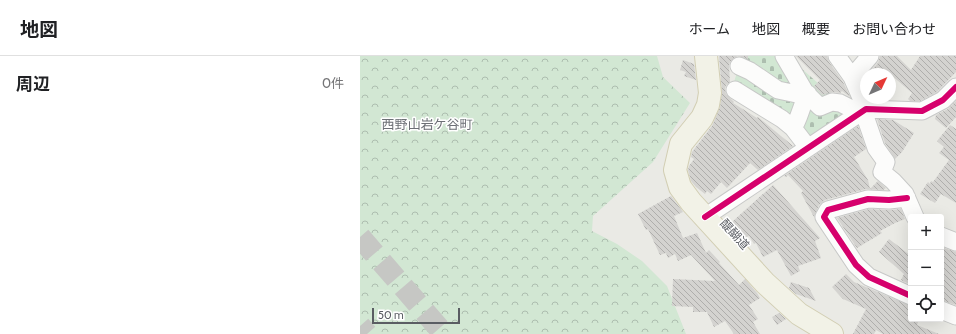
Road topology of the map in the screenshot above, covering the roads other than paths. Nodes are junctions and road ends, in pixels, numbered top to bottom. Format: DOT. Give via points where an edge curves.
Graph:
graph roads {
  1 [pos="706,56"];
  2 [pos="784,56"];
  3 [pos="837,56"];
  4 [pos="870,56"];
  5 [pos="739,66"];
  6 [pos="852,77"];
  7 [pos="956,87"];
  8 [pos="735,90"];
  9 [pos="807,95"];
  10 [pos="820,107"];
  11 [pos="863,111"];
  12 [pos="836,129"];
  13 [pos="907,198"];
  14 [pos="914,214"];
  15 [pos="705,217"];
  16 [pos="944,237"];
  17 [pos="956,242"];
  18 [pos="908,295"];
  19 [pos="944,311"];
  20 [pos="956,316"];
  21 [pos="832,334"];
  1 -- 15 [label="main road, 醍醐道" via="710,93 708,105 702,118 681,144 675,170 680,187"];
  2 -- 9 [label="street"];
  3 -- 6 [label="street"];
  4 -- 6 [label="street"];
  5 -- 9 [label="street" via="750,70 778,90"];
  6 -- 11 [label="street"];
  7 -- 11 [label="street" via="943,100 922,111"];
  8 -- 9 [label="street" via="771,112 798,134 799,112"];
  9 -- 10 [label="street"];
  10 -- 11 [label="street" via="832,102"];
  10 -- 12 [label="street"];
  11 -- 12 [label="street"];
  11 -- 13 [label="street" via="876,148 886,162 882,172 893,180"];
  12 -- 15 [label="street"];
  13 -- 14 [label="street"];
  13 -- 18 [label="street" via="868,199 828,210 824,217 856,265 869,277"];
  15 -- 21 [label="main road, 醍醐道" via="791,309"];
  16 -- 17 [label="street"];
  19 -- 20 [label="street"];
}
